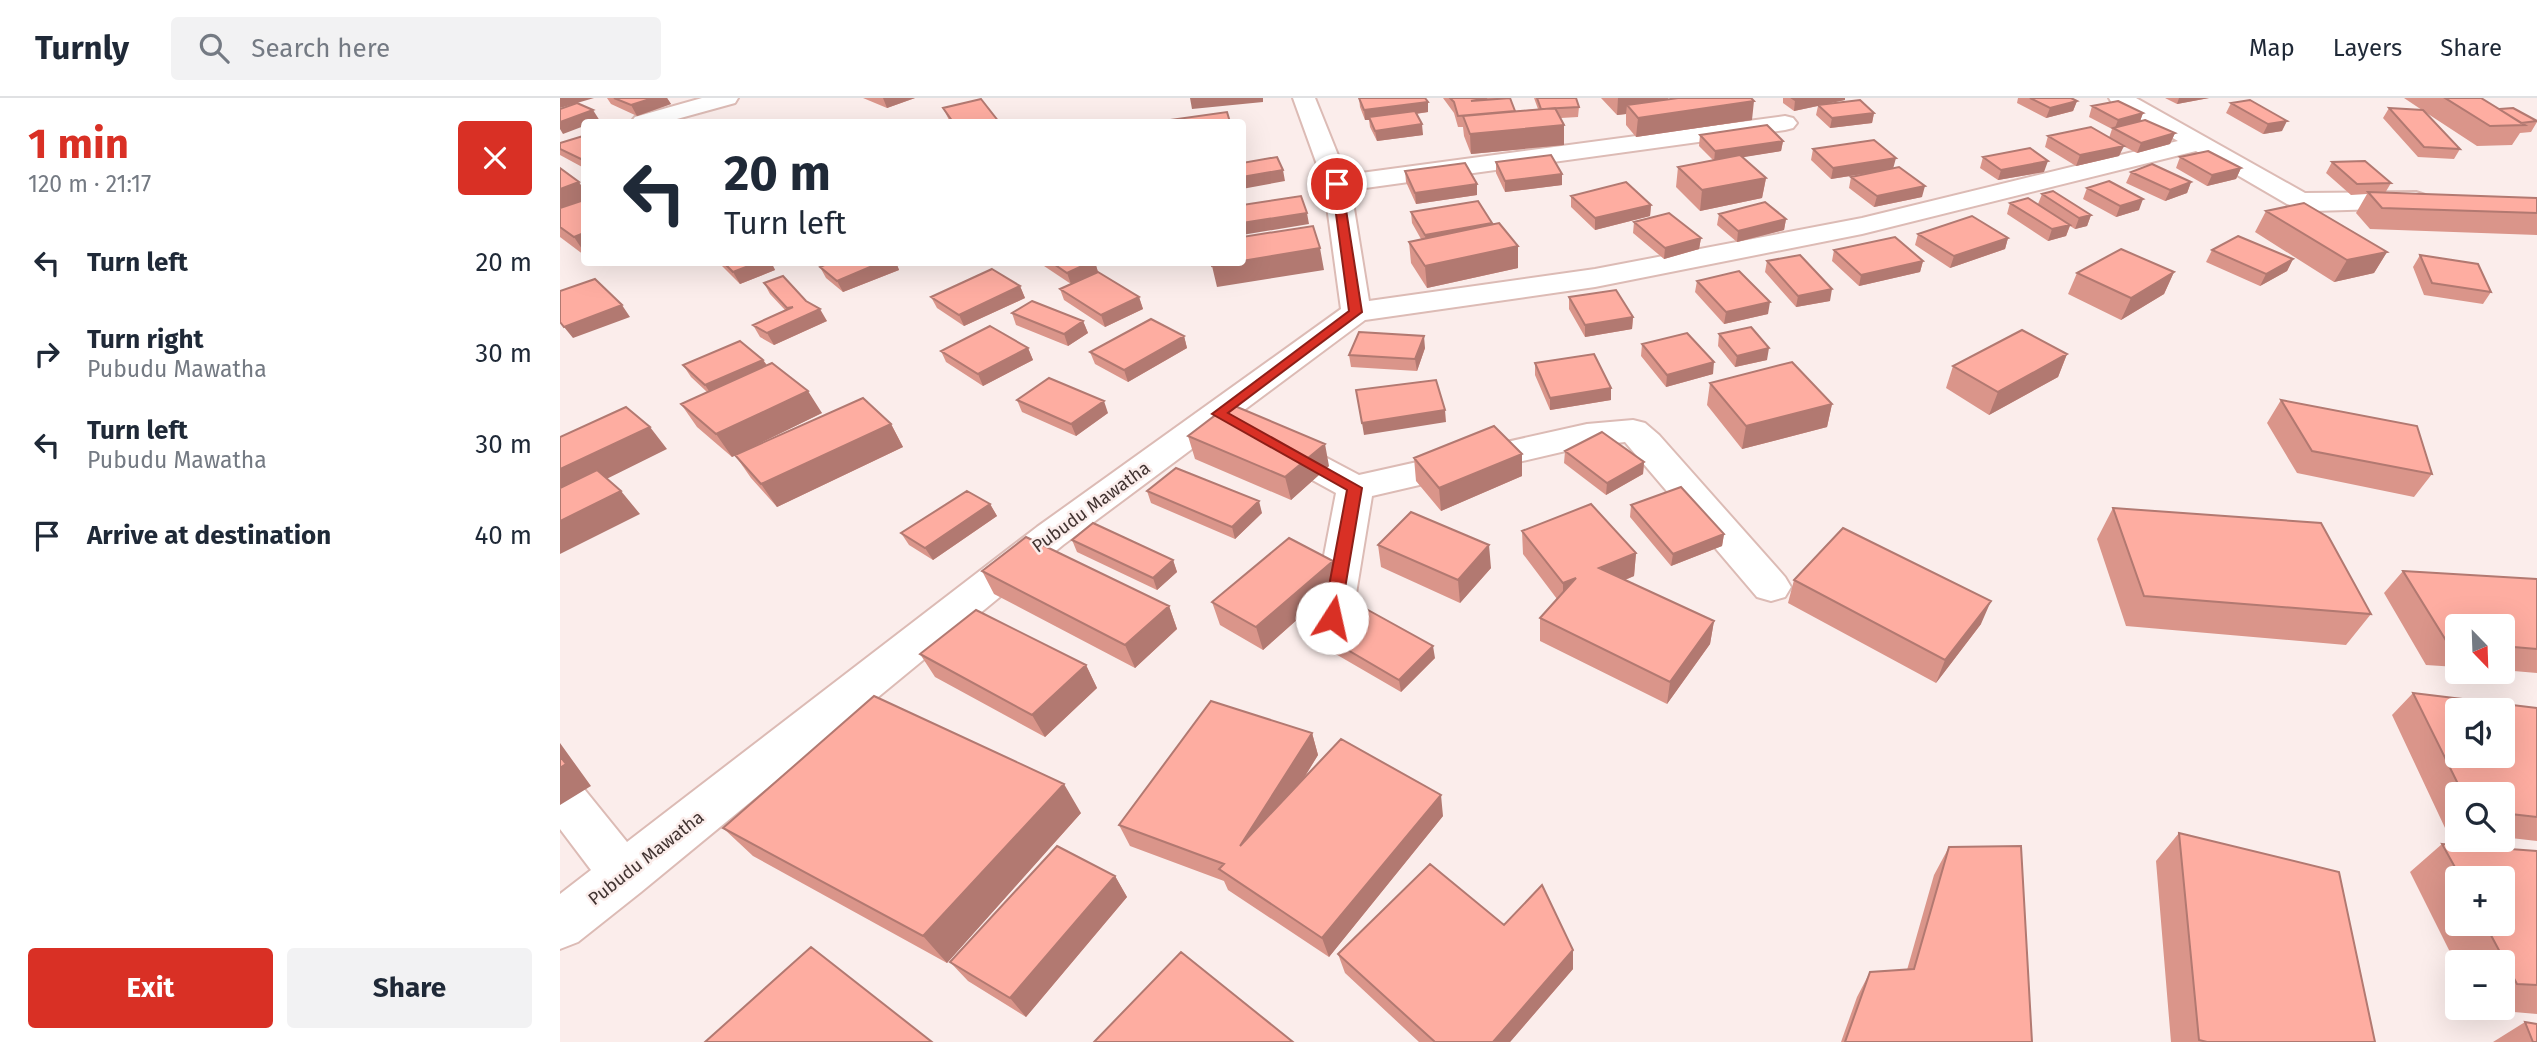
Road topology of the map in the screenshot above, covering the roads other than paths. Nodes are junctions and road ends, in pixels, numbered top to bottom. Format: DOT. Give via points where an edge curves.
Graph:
graph roads {
  1 [pos="727,98"];
  2 [pos="2120,98"];
  3 [pos="1309,99"];
  4 [pos="654,119"];
  5 [pos="1785,123"];
  6 [pos="2201,143"];
  7 [pos="1337,184"];
  8 [pos="2439,200"];
  9 [pos="1356,312"];
  10 [pos="1219,414"];
  11 [pos="1355,488"];
  12 [pos="1771,587"];
  13 [pos="1332,618"];
  14 [pos="560,793"];
  15 [pos="624,876"];
  16 [pos="560,925"];
  1 -- 4 [label="street"];
  2 -- 6 [label="street"];
  3 -- 7 [label="street"];
  5 -- 7 [label="street"];
  6 -- 8 [label="street" via="2296,199 2313,203"];
  6 -- 9 [label="street" via="1862,226 1595,278"];
  7 -- 9 [label="street"];
  9 -- 10 [label="street, Pubudu Mawatha"];
  10 -- 11 [label="street"];
  10 -- 15 [label="street, Pubudu Mawatha" via="1049,536"];
  11 -- 12 [label="street" via="1587,435 1633,431"];
  11 -- 13 [label="street"];
  14 -- 15 [label="street"];
  15 -- 16 [label="street, Pubudu Mawatha"];
}
